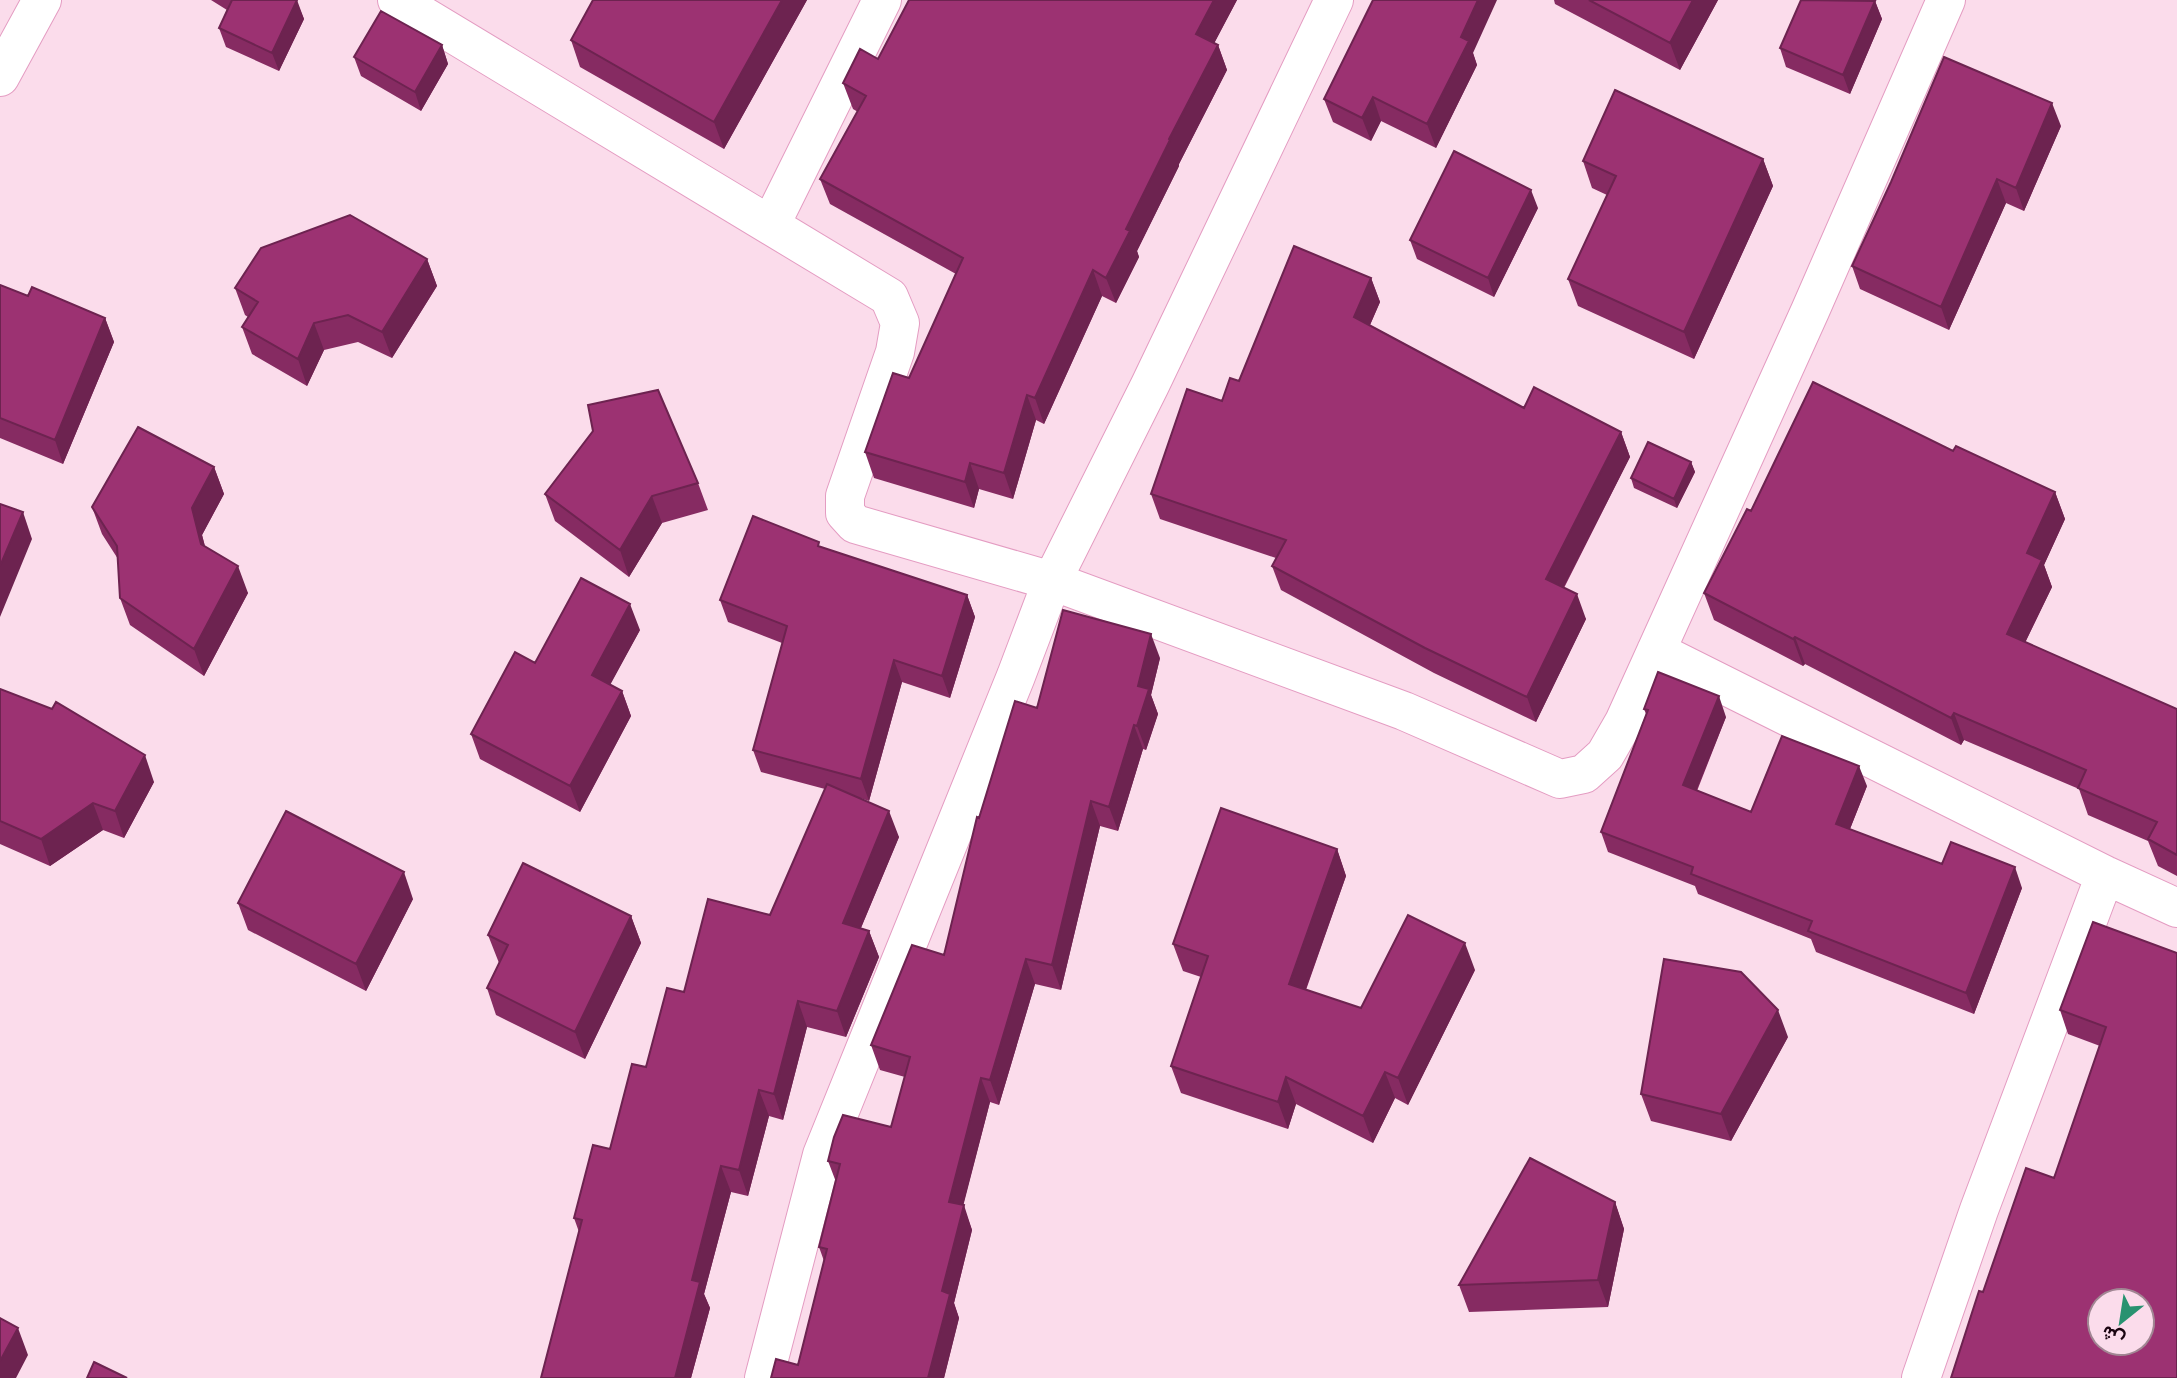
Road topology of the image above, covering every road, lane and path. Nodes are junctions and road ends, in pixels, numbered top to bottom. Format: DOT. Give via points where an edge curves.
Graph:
graph roads {
  1 [pos="42,0"];
  2 [pos="397,0"];
  3 [pos="882,0"];
  4 [pos="1334,0"];
  5 [pos="1946,0"];
  6 [pos="0,77"];
  7 [pos="771,225"];
  8 [pos="1052,581"];
  9 [pos="1656,651"];
  10 [pos="2105,876"];
  11 [pos="2177,908"];
  12 [pos="765,1378"];
  13 [pos="1921,1378"];
  1 -- 6 [label="street"];
  2 -- 7 [label="street"];
  3 -- 7 [label="street"];
  4 -- 8 [label="street"];
  5 -- 9 [label="street"];
  7 -- 8 [label="street" via="889,297 900,323 895,352 845,496 845,513 855,524"];
  8 -- 9 [label="street" via="1404,711 1560,779 1584,774 1605,755"];
  8 -- 12 [label="street" via="822,1154"];
  9 -- 10 [label="street"];
  10 -- 11 [label="street"];
  10 -- 13 [label="street"];
}
